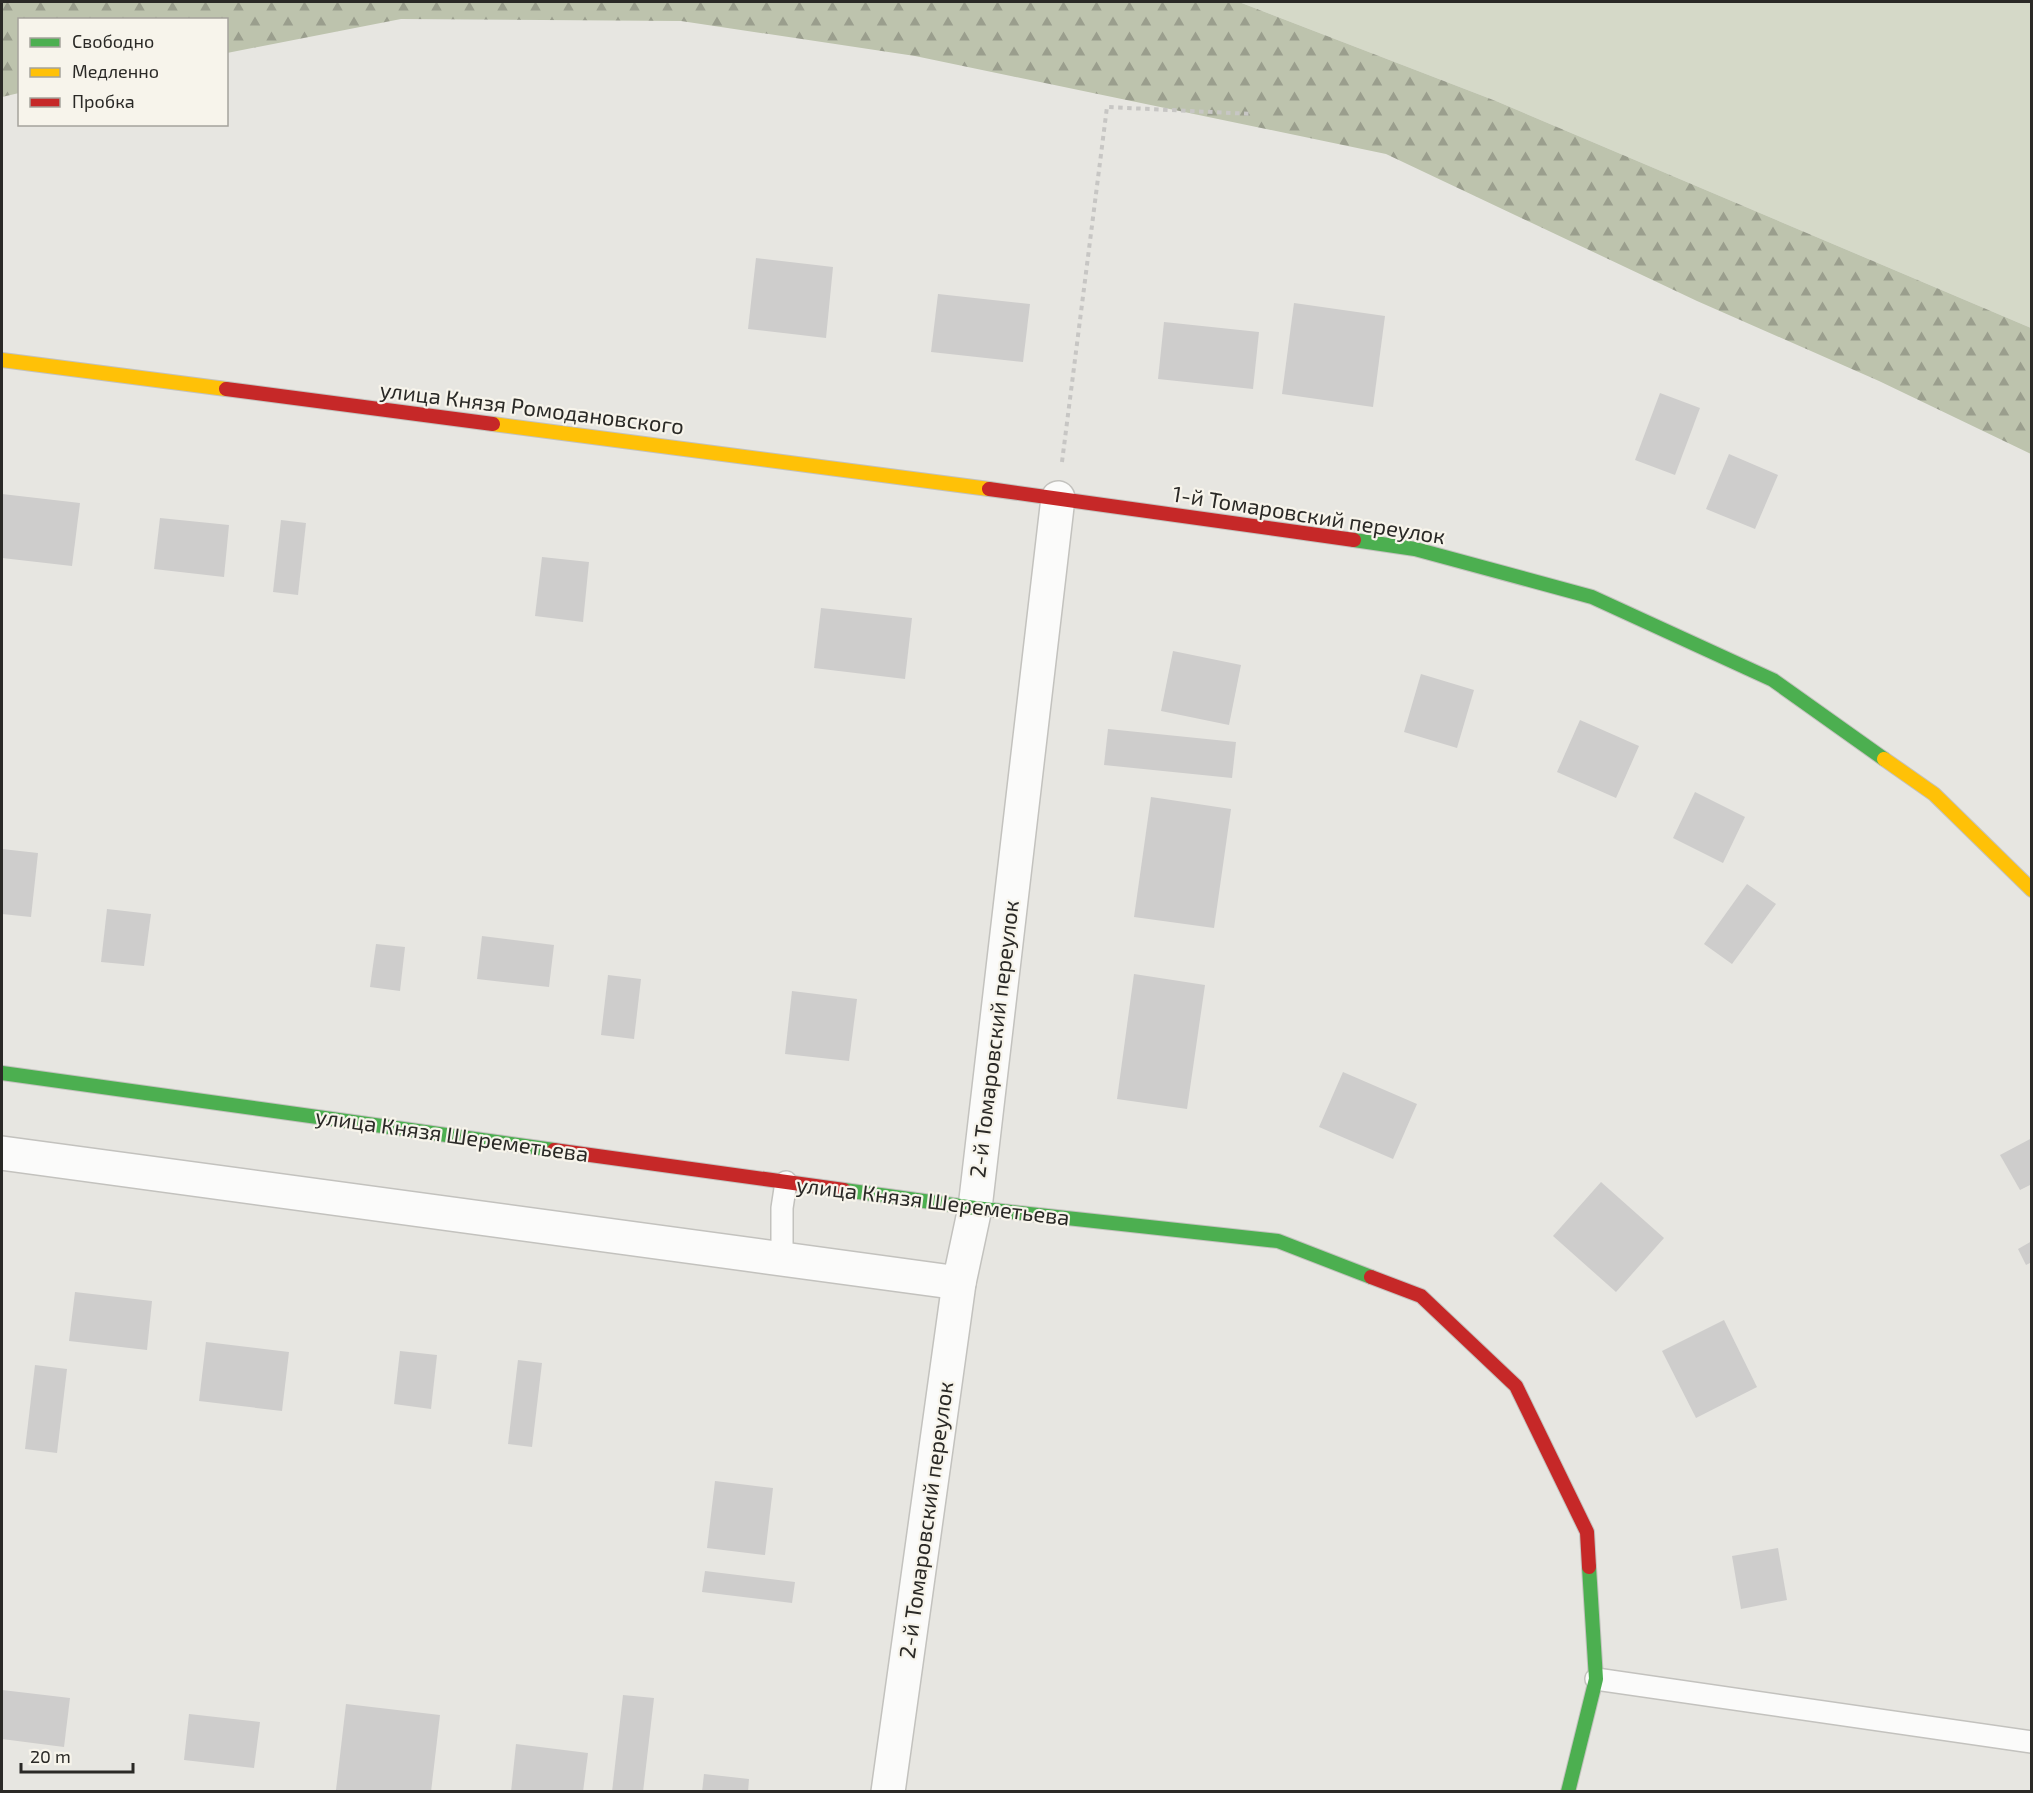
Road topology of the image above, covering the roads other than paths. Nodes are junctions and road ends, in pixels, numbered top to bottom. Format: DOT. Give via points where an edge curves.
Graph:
graph roads {
  1 [pos="2,360"];
  2 [pos="1058,498"];
  3 [pos="2031,890"];
  4 [pos="2,1073"];
  5 [pos="2,1153"];
  6 [pos="786,1182"];
  7 [pos="975,1208"];
  8 [pos="782,1259"];
  9 [pos="959,1283"];
  10 [pos="1596,1679"];
  11 [pos="2031,1742"];
  12 [pos="888,1791"];
  13 [pos="1568,1791"];
  1 -- 2 [label="street, улица Князя Ромодановского"];
  2 -- 3 [label="street, 1-й Томаровский переулок" via="1415,549 1592,597 1773,680 1934,794"];
  2 -- 7 [label="street, 2-й Томаровский переулок"];
  4 -- 6 [label="street, улица Князя Шереметьева"];
  5 -- 8 [label="street"];
  6 -- 7 [label="street, улица Князя Шереметьева"];
  6 -- 8 [label="lane"];
  7 -- 9 [label="street, 2-й Томаровский переулок"];
  7 -- 10 [label="street, улица Князя Шереметьева" via="1278,1241 1421,1296 1516,1386 1587,1532"];
  8 -- 9 [label="street"];
  9 -- 12 [label="street, 2-й Томаровский переулок"];
  10 -- 11 [label="lane"];
  10 -- 13 [label="street, улица Князя Шереметьева"];
}
